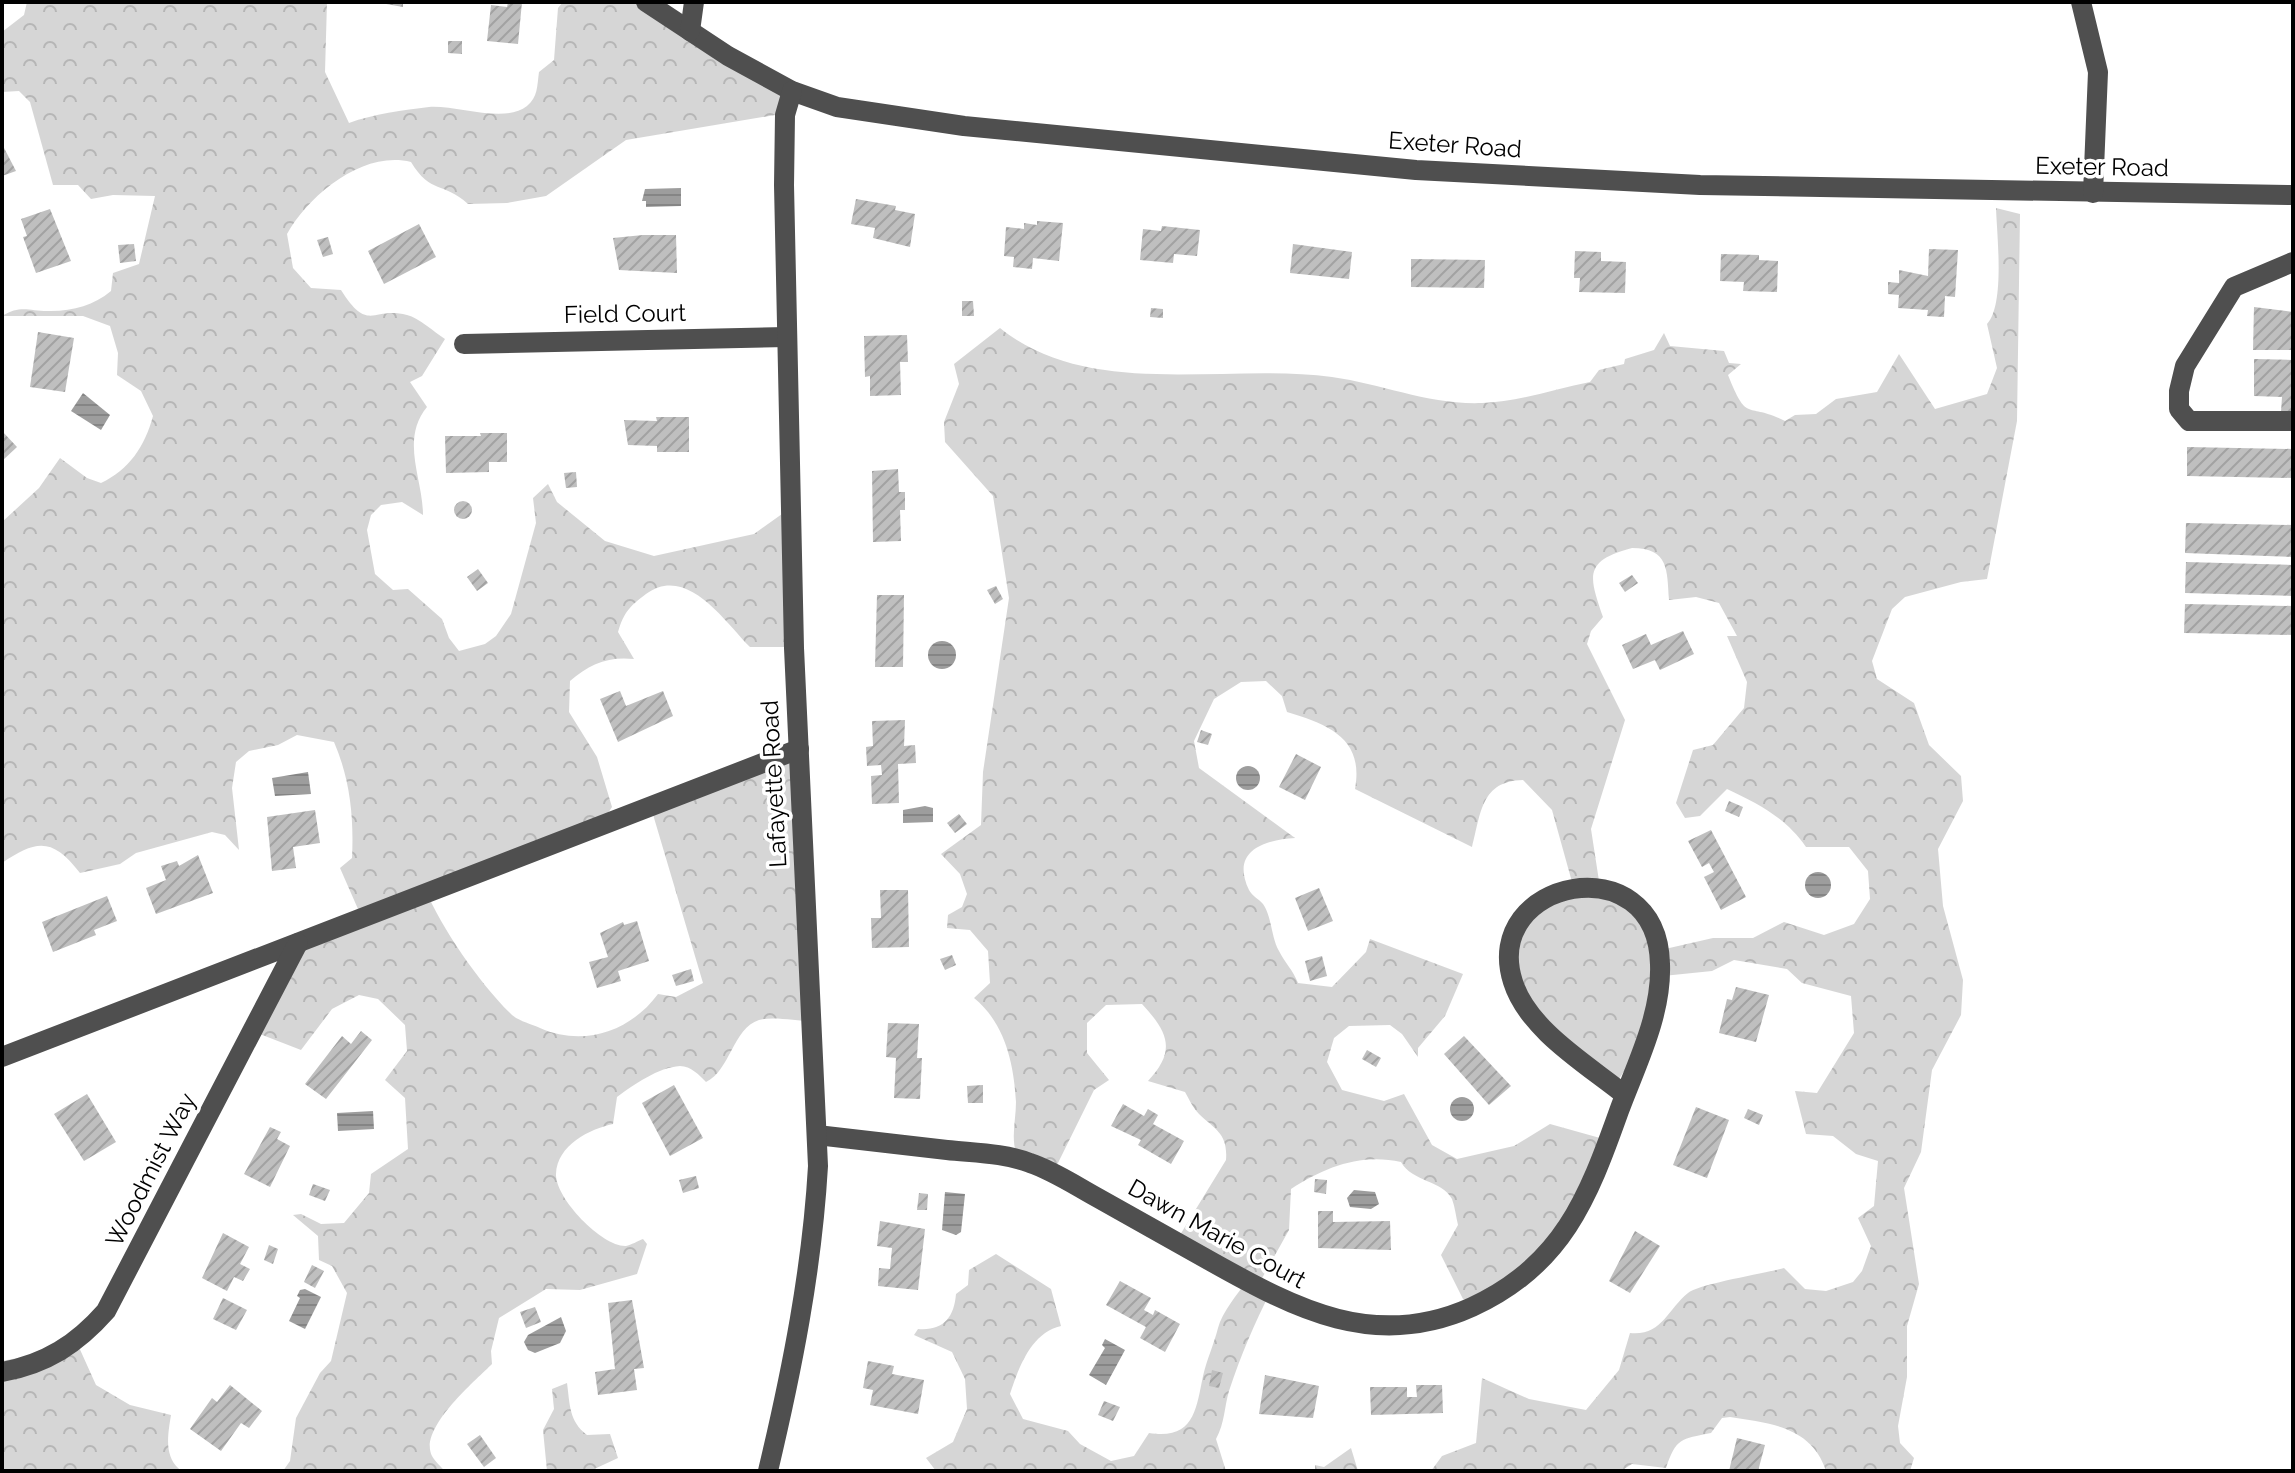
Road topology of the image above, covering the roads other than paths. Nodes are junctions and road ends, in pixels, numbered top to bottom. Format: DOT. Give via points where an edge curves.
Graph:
graph roads {
  1 [pos="646,2"];
  2 [pos="694,2"];
  3 [pos="2081,2"];
  4 [pos="690,31"];
  5 [pos="792,91"];
  6 [pos="2093,193"];
  7 [pos="2293,195"];
  8 [pos="2293,262"];
  9 [pos="787,337"];
  10 [pos="464,344"];
  11 [pos="2293,421"];
  12 [pos="799,749"];
  13 [pos="298,943"];
  14 [pos="2,1057"];
  15 [pos="1625,1095"];
  16 [pos="817,1135"];
  17 [pos="2,1372"];
  18 [pos="768,1471"];
  1 -- 4 [label="street, Exeter Road"];
  2 -- 4 [label="street"];
  3 -- 6 [label="street" via="2098,72"];
  4 -- 5 [label="street, Exeter Road"];
  5 -- 6 [label="street, Exeter Road" via="837,107 964,126 1416,170 1700,185"];
  5 -- 9 [label="street, Lafayette Road" via="785,129"];
  6 -- 7 [label="street, Exeter Road"];
  8 -- 11 [label="street" via="2234,287 2185,366 2179,409 2189,421"];
  9 -- 10 [label="street, Field Court"];
  9 -- 12 [label="street, Lafayette Road"];
  12 -- 13 [label="street"];
  12 -- 16 [label="street, Lafayette Road"];
  13 -- 14 [label="street"];
  13 -- 17 [label="street, Woodmist Way" via="106,1311 70,1346 48,1359"];
  15 -- 15 [label="street, Dawn Marie Court" via="1659,992 1659,943 1648,919 1630,900 1606,889 1580,886 1554,892 1517,928 1510,953 1511,979 1520,1001 1536,1019"];
  15 -- 16 [label="street, Dawn Marie Court" via="1587,1198 1538,1264 1470,1308 1390,1325 1335,1320 1284,1302 1027,1161"];
  16 -- 18 [label="street, Lafayette Road" via="814,1242"];
}
